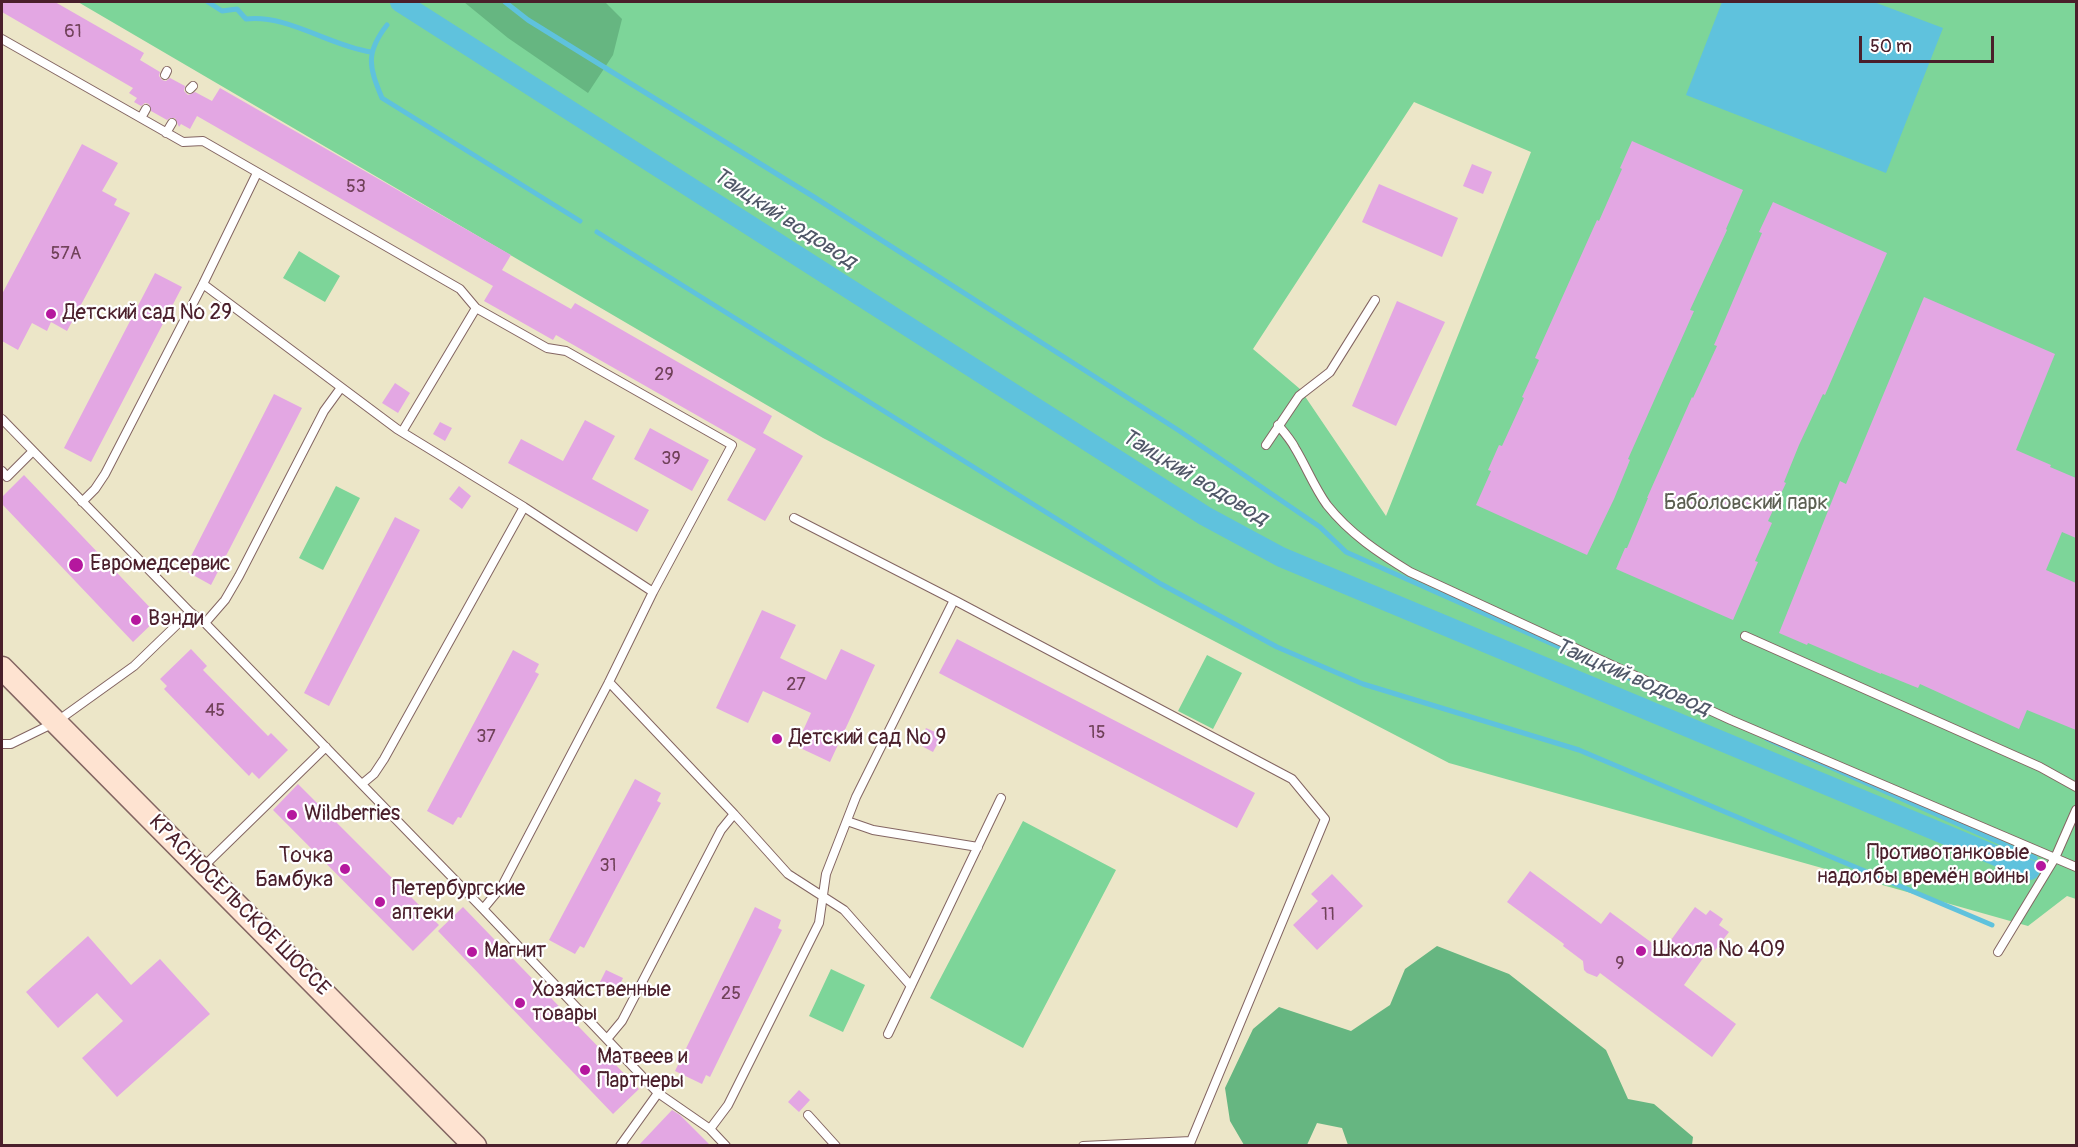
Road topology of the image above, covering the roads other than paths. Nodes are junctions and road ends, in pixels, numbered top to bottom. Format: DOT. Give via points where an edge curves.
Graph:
graph roads {
  1 [pos="2,39"];
  2 [pos="146,109"];
  3 [pos="141,118"];
  4 [pos="172,123"];
  5 [pos="166,133"];
  6 [pos="257,173"];
  7 [pos="202,284"];
  8 [pos="1375,300"];
  9 [pos="494,307"];
  10 [pos="476,308"];
  11 [pos="490,315"];
  12 [pos="340,389"];
  13 [pos="2,419"];
  14 [pos="1278,425"];
  15 [pos="402,432"];
  16 [pos="1266,445"];
  17 [pos="33,451"];
  18 [pos="2,471"];
  19 [pos="82,502"];
  20 [pos="524,507"];
  21 [pos="794,518"];
  22 [pos="653,592"];
  23 [pos="954,600"];
  24 [pos="190,612"];
  25 [pos="205,623"];
  26 [pos="1745,636"];
  27 [pos="2,668"];
  28 [pos="609,682"];
  29 [pos="56,722"];
  30 [pos="2,744"];
  31 [pos="326,747"];
  32 [pos="362,784"];
  33 [pos="2076,787"];
  34 [pos="1001,798"];
  35 [pos="2076,810"];
  36 [pos="734,814"];
  37 [pos="847,821"];
  38 [pos="978,847"];
  39 [pos="2055,858"];
  40 [pos="2076,867"];
  41 [pos="201,869"];
  42 [pos="823,896"];
  43 [pos="483,909"];
  44 [pos="1998,952"];
  45 [pos="910,986"];
  46 [pos="888,1034"];
  47 [pos="607,1039"];
  48 [pos="658,1094"];
  49 [pos="808,1115"];
  50 [pos="710,1129"];
  51 [pos="1190,1143"];
  52 [pos="1088,1145"];
  53 [pos="475,1146"];
  54 [pos="620,1146"];
  55 [pos="726,1146"];
  56 [pos="836,1146"];
  57 [pos="1083,1146"];
  1 -- 3 [label="lane"];
  2 -- 3 [label="lane"];
  3 -- 5 [label="lane"];
  4 -- 5 [label="lane"];
  5 -- 6 [label="lane" via="183,142 203,141"];
  6 -- 7 [label="lane"];
  6 -- 10 [label="lane" via="460,289"];
  7 -- 12 [label="lane"];
  7 -- 19 [label="lane" via="105,474"];
  8 -- 14 [label="lane" via="1330,372 1299,396"];
  9 -- 11 [label="lane"];
  10 -- 11 [label="lane"];
  10 -- 15 [label="lane"];
  11 -- 22 [label="lane" via="547,348 566,351 732,445"];
  12 -- 15 [label="lane"];
  12 -- 25 [label="lane" via="324,411 239,576"];
  13 -- 17 [label="lane"];
  14 -- 16 [label="lane"];
  14 -- 39 [label="lane" via="1326,503 1350,531 1410,573 1731,720"];
  15 -- 20 [label="lane"];
  17 -- 18 [label="lane" via="7,477"];
  17 -- 19 [label="lane"];
  19 -- 24 [label="lane"];
  20 -- 22 [label="lane"];
  20 -- 32 [label="lane" via="384,759"];
  21 -- 23 [label="lane"];
  22 -- 28 [label="lane"];
  23 -- 37 [label="lane"];
  23 -- 51 [label="lane" via="1292,779 1325,819"];
  24 -- 25 [label="lane"];
  24 -- 29 [label="lane" via="134,666"];
  25 -- 31 [label="lane"];
  26 -- 33 [label="lane" via="2040,767"];
  27 -- 29 [label="main road, КРАСНОСЕЛЬСКОЕ ШОССЕ"];
  28 -- 36 [label="lane"];
  28 -- 43 [label="lane" via="502,886"];
  29 -- 30 [label="lane" via="11,744"];
  29 -- 41 [label="main road, КРАСНОСЕЛЬСКОЕ ШОССЕ"];
  31 -- 32 [label="lane"];
  31 -- 41 [label="lane"];
  32 -- 43 [label="lane"];
  34 -- 38 [label="lane"];
  35 -- 39 [label="lane"];
  36 -- 42 [label="lane" via="788,874"];
  36 -- 47 [label="lane" via="721,830 622,1021"];
  37 -- 38 [label="lane" via="873,830"];
  37 -- 42 [label="lane" via="826,874"];
  38 -- 45 [label="lane"];
  39 -- 40 [label="lane"];
  39 -- 44 [label="lane"];
  41 -- 53 [label="main road, КРАСНОСЕЛЬСКОЕ ШОССЕ"];
  42 -- 45 [label="lane" via="844,910"];
  42 -- 50 [label="lane" via="819,924 729,1105"];
  43 -- 47 [label="lane"];
  45 -- 46 [label="lane"];
  47 -- 48 [label="lane"];
  48 -- 50 [label="lane"];
  48 -- 54 [label="lane"];
  49 -- 56 [label="lane"];
  50 -- 55 [label="lane"];
  51 -- 52 [label="lane"];
  52 -- 57 [label="lane"];
}
